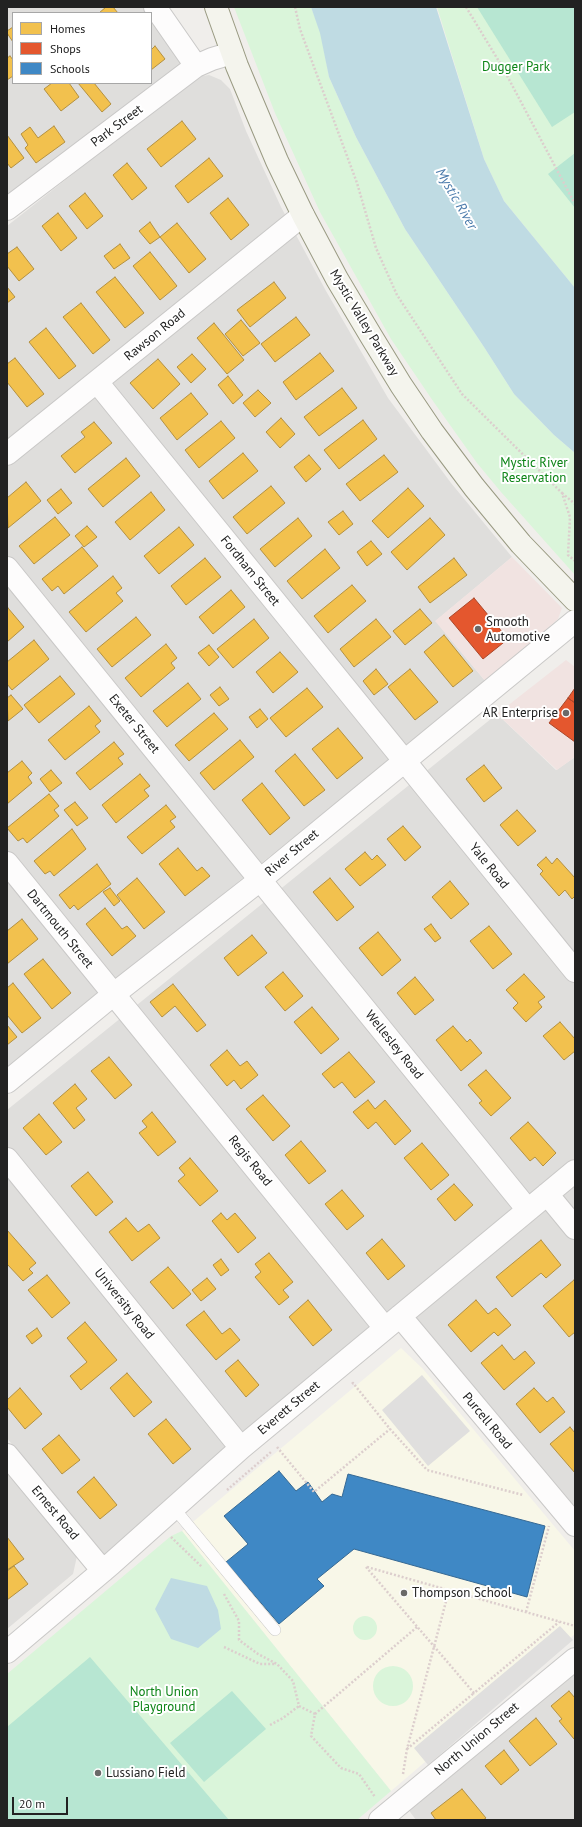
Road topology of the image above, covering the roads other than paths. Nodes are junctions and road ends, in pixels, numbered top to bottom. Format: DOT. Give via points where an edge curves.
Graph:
graph roads {
  1 [pos="155,7"];
  2 [pos="216,7"];
  3 [pos="232,53"];
  4 [pos="196,66"];
  5 [pos="7,208"];
  6 [pos="303,215"];
  7 [pos="97,382"];
  8 [pos="7,454"];
  9 [pos="7,568"];
  10 [pos="575,600"];
  11 [pos="575,621"];
  12 [pos="403,761"];
  13 [pos="7,863"];
  14 [pos="260,880"];
  15 [pos="575,971"];
  16 [pos="114,994"];
  17 [pos="7,1082"];
  18 [pos="7,1159"];
  19 [pos="575,1171"];
  20 [pos="547,1194"];
  21 [pos="528,1210"];
  22 [pos="575,1228"];
  23 [pos="393,1322"];
  24 [pos="241,1448"];
  25 [pos="7,1455"];
  26 [pos="174,1508"];
  27 [pos="575,1526"];
  28 [pos="103,1571"];
  29 [pos="275,1630"];
  30 [pos="7,1652"];
  31 [pos="575,1658"];
  32 [pos="392,1815"];
  1 -- 4 [label="street"];
  2 -- 3 [label="main road, Mystic Valley Parkway"];
  3 -- 4 [label="street, Park Street"];
  3 -- 6 [label="main road, Mystic Valley Parkway" via="277,161"];
  4 -- 5 [label="street, Park Street"];
  6 -- 7 [label="street, Rawson Road"];
  6 -- 10 [label="main road, Mystic Valley Parkway" via="371,336 432,431 521,544"];
  7 -- 8 [label="street, Rawson Road"];
  7 -- 12 [label="street, Fordham Street"];
  9 -- 14 [label="street, Exeter Street"];
  11 -- 12 [label="street, River Street"];
  12 -- 14 [label="street, River Street"];
  12 -- 15 [label="street, Yale Road"];
  13 -- 16 [label="street, Dartmouth Street"];
  14 -- 16 [label="street, River Street"];
  14 -- 21 [label="street, Wellesley Road"];
  16 -- 17 [label="street, River Street"];
  16 -- 23 [label="street, Regis Road"];
  18 -- 24 [label="street, University Road"];
  19 -- 20 [label="street, Everett Street"];
  20 -- 21 [label="street, Everett Street"];
  20 -- 22 [label="street"];
  21 -- 23 [label="street, Everett Street"];
  23 -- 24 [label="street, Everett Street"];
  23 -- 27 [label="street, Purcell Road"];
  24 -- 26 [label="street, Everett Street"];
  25 -- 28 [label="street, Ernest Road"];
  26 -- 28 [label="street, Everett Street"];
  26 -- 29 [label="lane"];
  28 -- 30 [label="street, Everett Street"];
  31 -- 32 [label="street, North Union Street"];
}
